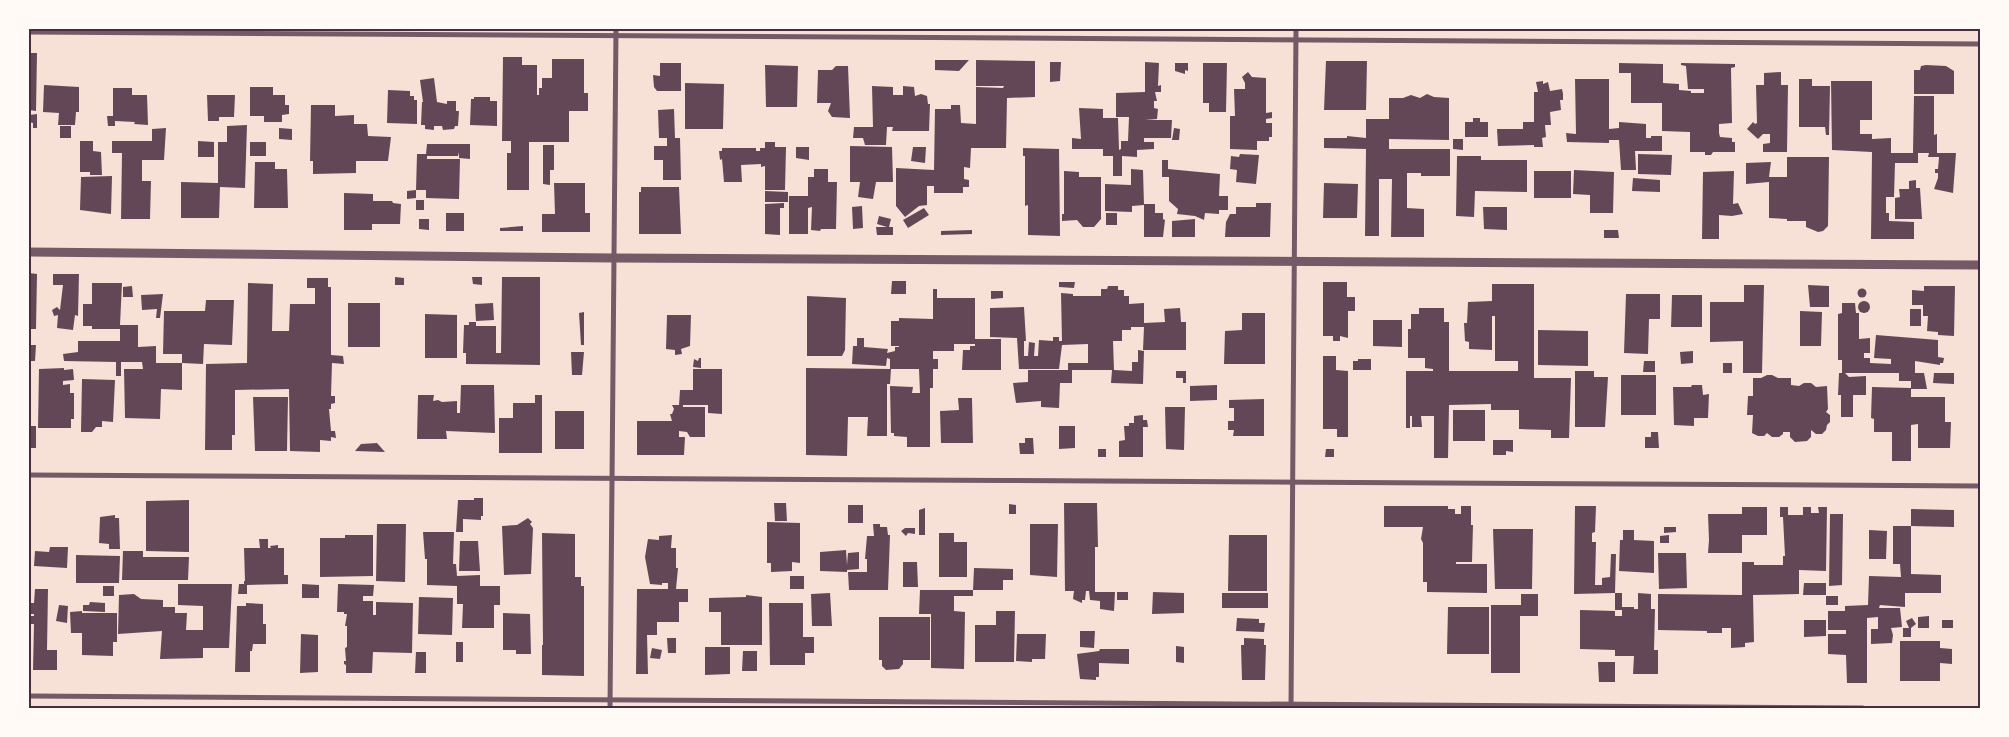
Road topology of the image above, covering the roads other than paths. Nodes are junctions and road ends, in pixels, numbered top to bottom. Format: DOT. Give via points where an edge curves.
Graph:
graph roads {
  1 [pos="616,29"];
  2 [pos="1296,29"];
  3 [pos="29,32"];
  4 [pos="616,35"];
  5 [pos="1296,40"];
  6 [pos="1980,44"];
  7 [pos="29,252"];
  8 [pos="614,258"];
  9 [pos="1294,261"];
  10 [pos="1980,265"];
  11 [pos="29,475"];
  12 [pos="612,479"];
  13 [pos="1293,481"];
  14 [pos="1980,486"];
  15 [pos="29,696"];
  16 [pos="610,700"];
  17 [pos="1291,706"];
  18 [pos="610,708"];
  19 [pos="1863,708"];
  1 -- 4 [label="street"];
  2 -- 5 [label="street"];
  3 -- 4 [label="street"];
  4 -- 5 [label="street"];
  4 -- 8 [label="street"];
  5 -- 6 [label="street"];
  5 -- 9 [label="street"];
  7 -- 8 [label="street"];
  8 -- 9 [label="street"];
  8 -- 12 [label="street"];
  9 -- 10 [label="street"];
  9 -- 13 [label="street"];
  11 -- 12 [label="street"];
  12 -- 13 [label="street"];
  12 -- 16 [label="street"];
  13 -- 14 [label="street"];
  13 -- 17 [label="street"];
  15 -- 16 [label="street"];
  16 -- 17 [label="street"];
  16 -- 18 [label="street"];
  17 -- 19 [label="street"];
}
